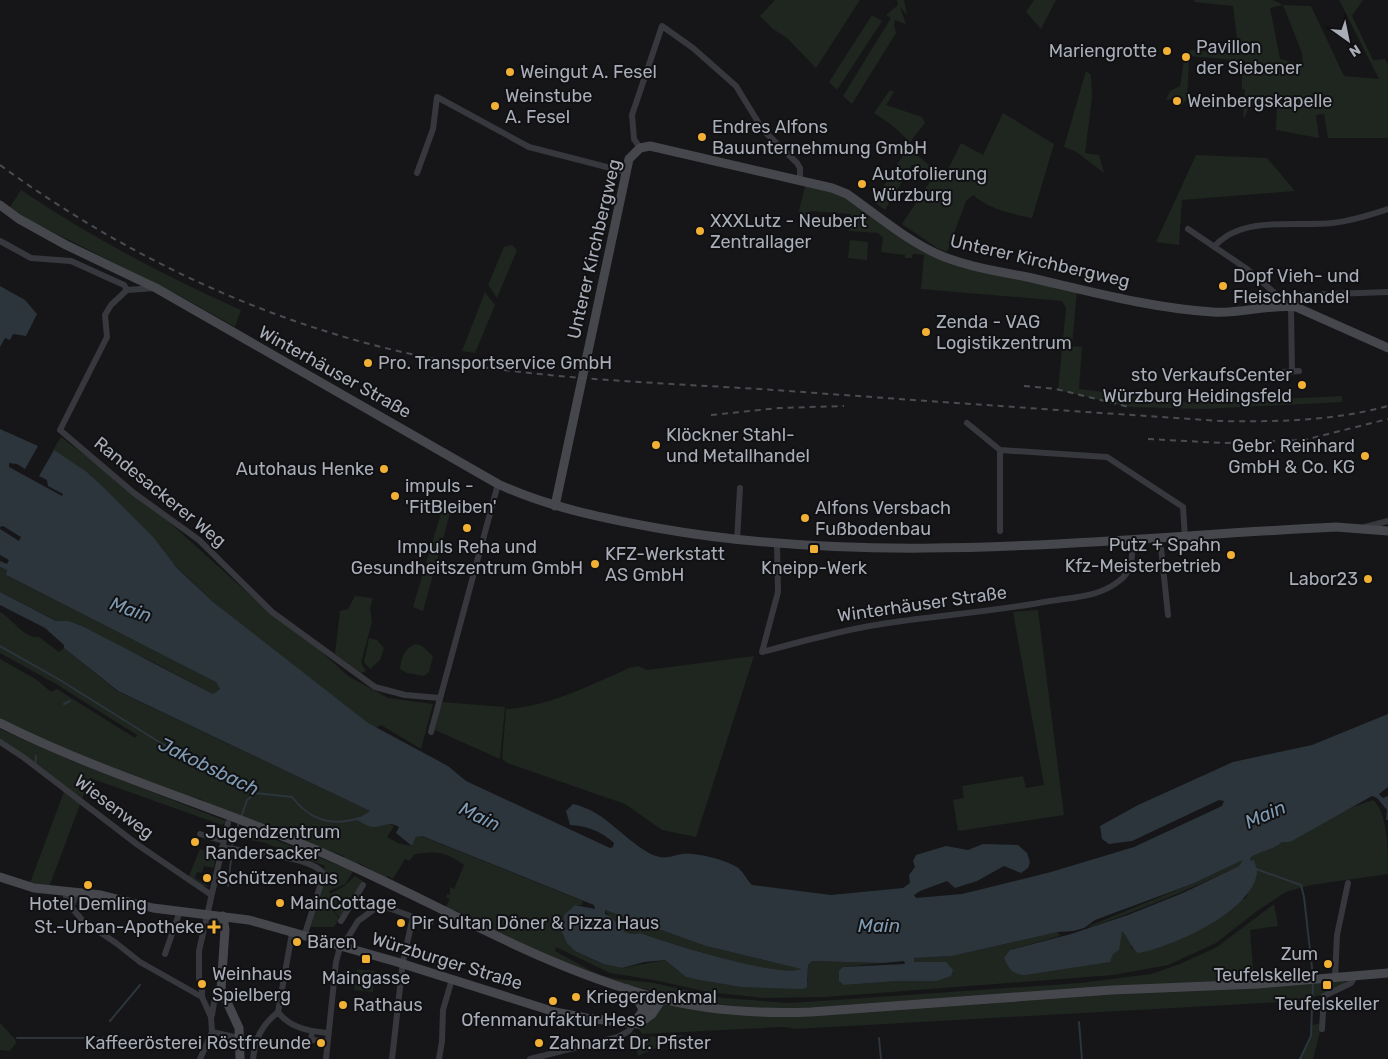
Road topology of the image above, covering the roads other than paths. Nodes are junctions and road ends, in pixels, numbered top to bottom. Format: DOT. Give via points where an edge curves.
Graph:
graph roads {
  1 [pos="640,148"];
  2 [pos="626,172"];
  3 [pos="417,173"];
  4 [pos="800,181"];
  5 [pos="0,205"];
  6 [pos="1388,209"];
  7 [pos="1188,229"];
  8 [pos="0,240"];
  9 [pos="1214,247"];
  10 [pos="156,288"];
  11 [pos="127,290"];
  12 [pos="1388,292"];
  13 [pos="1293,307"];
  14 [pos="1388,348"];
  15 [pos="1283,372"];
  16 [pos="967,423"];
  17 [pos="1000,450"];
  18 [pos="498,484"];
  19 [pos="740,488"];
  20 [pos="556,506"];
  21 [pos="1388,520"];
  22 [pos="1364,528"];
  23 [pos="1000,531"];
  24 [pos="1388,531"];
  25 [pos="1185,537"];
  26 [pos="1160,538"];
  27 [pos="1133,540"];
  28 [pos="737,541"];
  29 [pos="777,544"];
  30 [pos="1168,615"];
  31 [pos="440,698"];
  32 [pos="0,723"];
  33 [pos="431,732"];
  34 [pos="0,742"];
  35 [pos="228,819"];
  36 [pos="200,834"];
  37 [pos="222,844"];
  38 [pos="0,877"];
  39 [pos="1348,883"];
  40 [pos="363,885"];
  41 [pos="65,893"];
  42 [pos="77,893"];
  43 [pos="210,894"];
  44 [pos="71,908"];
  45 [pos="180,912"];
  46 [pos="207,913"];
  47 [pos="223,916"];
  48 [pos="412,917"];
  49 [pos="341,921"];
  50 [pos="430,924"];
  51 [pos="292,933"];
  52 [pos="304,937"];
  53 [pos="341,947"];
  54 [pos="165,954"];
  55 [pos="403,965"];
  56 [pos="1388,973"];
  57 [pos="1335,978"];
  58 [pos="1354,978"];
  59 [pos="452,979"];
  60 [pos="221,989"];
  61 [pos="627,989"];
  62 [pos="202,997"];
  63 [pos="657,998"];
  64 [pos="644,1011"];
  65 [pos="278,1012"];
  66 [pos="211,1017"];
  67 [pos="634,1023"];
  68 [pos="1322,1029"];
  69 [pos="212,1032"];
  70 [pos="312,1032"];
  71 [pos="327,1034"];
  72 [pos="239,1036"];
  73 [pos="326,1041"];
  74 [pos="200,1059"];
  75 [pos="240,1059"];
  76 [pos="253,1059"];
  77 [pos="326,1059"];
  78 [pos="392,1059"];
  79 [pos="439,1059"];
  80 [pos="530,1059"];
  1 -- 2 [label="main road, Unterer Kirchbergweg" via="629,159"];
  1 -- 4 [label="main road, Unterer Kirchbergweg" via="650,146"];
  1 -- 4 [label="street" via="634,139 632,115 662,26 736,86 763,130 797,163"];
  2 -- 3 [label="street" via="529,147 436,97 433,129"];
  2 -- 20 [label="main road, Unterer Kirchbergweg"];
  4 -- 13 [label="main road, Unterer Kirchbergweg" via="847,194 936,253 961,262 1193,310 1214,312"];
  5 -- 10 [label="main road, Winterhäuser Straße" via="19,219"];
  6 -- 9 [label="street" via="1335,223 1240,229 1222,238"];
  7 -- 9 [label="street"];
  8 -- 11 [label="street" via="31,258 71,261 124,285"];
  9 -- 13 [label="street"];
  10 -- 11 [label="street"];
  10 -- 18 [label="main road, Winterhäuser Straße"];
  11 -- 31 [label="street, Randesackerer Weg" via="105,315 107,337 60,430 134,493 199,540 272,612 375,687 406,695"];
  12 -- 13 [label="street" via="1303,295 1297,298"];
  13 -- 14 [label="main road"];
  13 -- 15 [label="street" via="1295,372"];
  16 -- 17 [label="street"];
  17 -- 23 [label="street"];
  17 -- 25 [label="street" via="1107,457 1183,507"];
  18 -- 20 [label="main road, Winterhäuser Straße"];
  18 -- 31 [label="street"];
  19 -- 28 [label="street"];
  20 -- 28 [label="main road, Winterhäuser Straße" via="634,524"];
  21 -- 22 [label="street, Winterhäuser Straße"];
  22 -- 24 [label="main road"];
  22 -- 25 [label="main road, Winterhäuser Straße" via="1329,527"];
  25 -- 26 [label="main road, Winterhäuser Straße"];
  26 -- 27 [label="main road, Winterhäuser Straße"];
  26 -- 30 [label="street"];
  27 -- 29 [label="main road, Winterhäuser Straße" via="1000,548"];
  27 -- 29 [label="street, Winterhäuser Straße" via="1132,563 1128,572 1113,585 1092,594 976,614 889,622 762,652 778,592"];
  28 -- 29 [label="main road, Winterhäuser Straße"];
  31 -- 33 [label="street"];
  32 -- 35 [label="main road" via="87,763"];
  34 -- 43 [label="street, Wiesenweg" via="35,765 138,845"];
  35 -- 37 [label="street"];
  35 -- 61 [label="main road" via="244,822 342,861 568,968"];
  36 -- 37 [label="street"];
  37 -- 43 [label="street"];
  37 -- 52 [label="street" via="231,850 302,862 323,873"];
  38 -- 41 [label="main road, Würzburger Straße" via="34,888"];
  39 -- 57 [label="street" via="1337,935"];
  40 -- 49 [label="street"];
  41 -- 42 [label="main road, Würzburger Straße"];
  41 -- 44 [label="street"];
  42 -- 44 [label="street"];
  42 -- 45 [label="main road, Würzburger Straße"];
  43 -- 46 [label="street"];
  44 -- 62 [label="street" via="82,920 140,962"];
  45 -- 46 [label="main road, Würzburger Straße"];
  45 -- 54 [label="street"];
  46 -- 47 [label="main road, Würzburger Straße"];
  46 -- 62 [label="street" via="199,951"];
  47 -- 51 [label="main road, Würzburger Straße"];
  47 -- 60 [label="main road"];
  48 -- 50 [label="street"];
  48 -- 53 [label="street" via="380,905 358,921"];
  48 -- 55 [label="street"];
  51 -- 52 [label="main road, Würzburger Straße"];
  51 -- 65 [label="street"];
  52 -- 53 [label="main road, Würzburger Straße"];
  53 -- 55 [label="main road, Würzburger Straße"];
  53 -- 71 [label="street" via="336,962"];
  55 -- 59 [label="main road, Würzburger Straße"];
  55 -- 78 [label="street"];
  56 -- 58 [label="main road"];
  57 -- 58 [label="main road"];
  57 -- 63 [label="main road" via="778,1013 737,1012"];
  58 -- 68 [label="street" via="1351,983 1324,996"];
  59 -- 67 [label="main road, Würzburger Straße" via="555,1012"];
  59 -- 79 [label="street" via="443,1010"];
  60 -- 66 [label="street" via="215,996"];
  60 -- 72 [label="main road" via="237,1021"];
  61 -- 63 [label="main road"];
  61 -- 64 [label="main road"];
  62 -- 66 [label="street"];
  63 -- 64 [label="main road"];
  63 -- 67 [label="main road" via="648,1018"];
  64 -- 67 [label="main road"];
  65 -- 70 [label="street" via="287,1022"];
  65 -- 76 [label="street" via="259,1032"];
  66 -- 69 [label="street"];
  67 -- 80 [label="street" via="629,1031 618,1037"];
  69 -- 72 [label="street" via="234,1038"];
  69 -- 74 [label="street"];
  70 -- 71 [label="street"];
  70 -- 73 [label="street" via="311,1040"];
  71 -- 73 [label="street"];
  72 -- 75 [label="main road"];
  73 -- 77 [label="street"];
}
